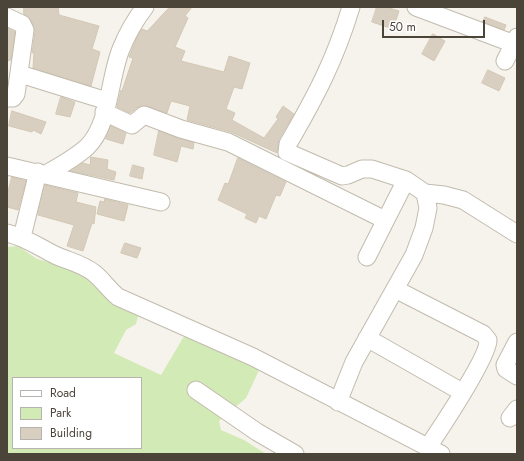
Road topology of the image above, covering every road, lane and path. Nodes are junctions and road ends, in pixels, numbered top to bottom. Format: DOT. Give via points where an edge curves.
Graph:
graph roads {
  1 [pos="145,7"];
  2 [pos="350,7"];
  3 [pos="416,7"];
  4 [pos="7,17"];
  5 [pos="516,42"];
  6 [pos="505,61"];
  7 [pos="20,74"];
  8 [pos="7,98"];
  9 [pos="105,106"];
  10 [pos="7,166"];
  11 [pos="42,173"];
  12 [pos="406,180"];
  13 [pos="425,193"];
  14 [pos="161,202"];
  15 [pos="385,220"];
  16 [pos="517,234"];
  17 [pos="14,235"];
  18 [pos="367,257"];
  19 [pos="395,289"];
  20 [pos="367,338"];
  21 [pos="517,342"];
  22 [pos="517,376"];
  23 [pos="196,390"];
  24 [pos="462,392"];
  25 [pos="338,402"];
  26 [pos="435,451"];
  27 [pos="295,454"];
  1 -- 9 [label="street" via="120,50"];
  2 -- 12 [label="street" via="333,61 288,144 287,152 342,176 367,168"];
  3 -- 5 [label="street"];
  4 -- 7 [label="street" via="22,24 25,30"];
  5 -- 6 [label="street"];
  7 -- 8 [label="street" via="16,94 13,98"];
  7 -- 9 [label="street"];
  9 -- 11 [label="street" via="96,134 88,146 64,164"];
  9 -- 15 [label="street" via="132,125 144,115 180,129 228,142"];
  10 -- 11 [label="street"];
  11 -- 14 [label="street"];
  11 -- 17 [label="street"];
  12 -- 13 [label="street"];
  12 -- 15 [label="street"];
  13 -- 16 [label="street" via="463,200"];
  13 -- 19 [label="street" via="428,208 424,228 414,255"];
  15 -- 18 [label="street"];
  17 -- 25 [label="street" via="87,268 118,297 253,357"];
  19 -- 20 [label="street"];
  19 -- 24 [label="street" via="486,336 489,345"];
  20 -- 24 [label="street"];
  20 -- 25 [label="street"];
  21 -- 22 [label="street" via="505,365"];
  23 -- 27 [label="street" via="257,432"];
  24 -- 26 [label="street"];
  25 -- 26 [label="street"];
}
